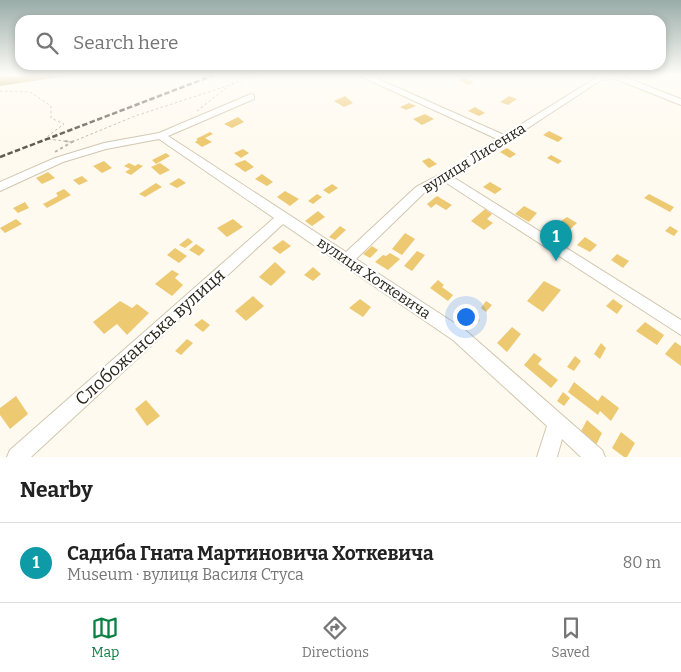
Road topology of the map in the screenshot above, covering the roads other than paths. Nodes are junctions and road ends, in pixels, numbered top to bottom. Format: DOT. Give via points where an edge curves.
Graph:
graph roads {
  1 [pos="410,96"];
  2 [pos="571,96"];
  3 [pos="666,96"];
  4 [pos="251,97"];
  5 [pos="681,102"];
  6 [pos="161,136"];
  7 [pos="505,139"];
  8 [pos="446,177"];
  9 [pos="0,186"];
  10 [pos="282,217"];
  11 [pos="346,260"];
  12 [pos="681,328"];
  13 [pos="557,423"];
  14 [pos="17,457"];
  15 [pos="547,457"];
  16 [pos="596,457"];
  1 -- 7 [label="street"];
  2 -- 7 [label="street, вулиця Лисенка"];
  3 -- 5 [label="street"];
  4 -- 6 [label="street"];
  6 -- 9 [label="street" via="104,146"];
  6 -- 10 [label="street, вулиця Хоткевича"];
  7 -- 8 [label="street, вулиця Лисенка"];
  8 -- 11 [label="street, вулиця Лисенка" via="420,190"];
  8 -- 12 [label="street"];
  10 -- 11 [label="street, вулиця Хоткевича"];
  10 -- 14 [label="street, Слобожанська вулиця"];
  11 -- 13 [label="street, вулиця Хоткевича" via="459,335"];
  13 -- 15 [label="street"];
  13 -- 16 [label="street, вулиця Хоткевича"];
}
